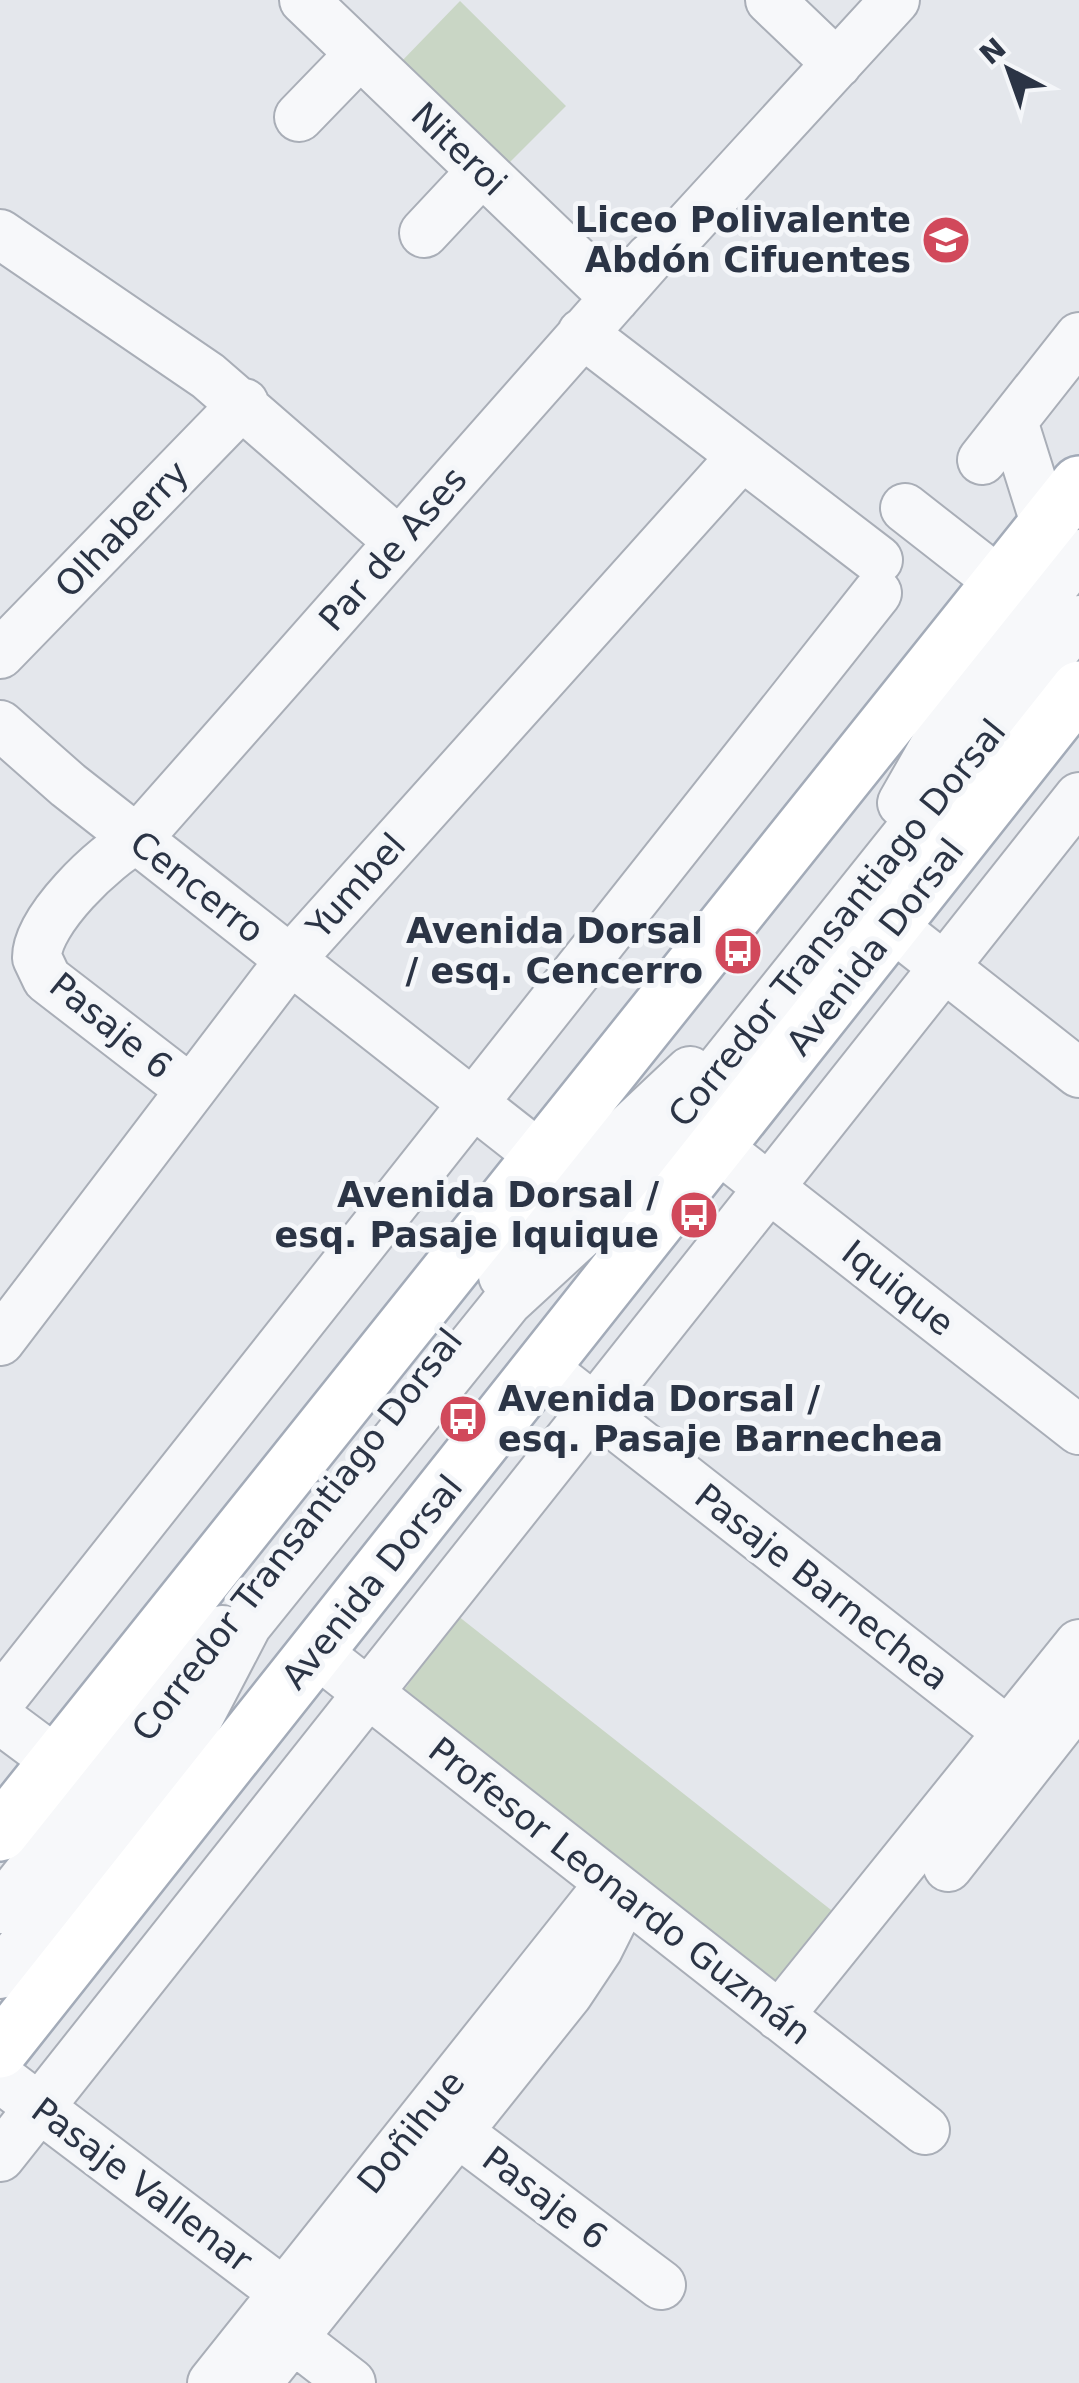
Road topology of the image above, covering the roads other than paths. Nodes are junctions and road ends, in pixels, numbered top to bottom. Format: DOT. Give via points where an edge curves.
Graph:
graph roads {
  1 [pos="770,0"];
  2 [pos="895,0"];
  3 [pos="307,1"];
  4 [pos="360,54"];
  5 [pos="837,64"];
  6 [pos="298,117"];
  7 [pos="482,171"];
  8 [pos="424,233"];
  9 [pos="0,234"];
  10 [pos="614,298"];
  11 [pos="582,334"];
  12 [pos="1079,337"];
  13 [pos="244,403"];
  14 [pos="1013,420"];
  15 [pos="742,456"];
  16 [pos="982,460"];
  17 [pos="1079,484"];
  18 [pos="905,508"];
  19 [pos="1062,540"];
  20 [pos="399,542"];
  21 [pos="1044,632"];
  22 [pos="0,654"];
  23 [pos="0,724"];
  24 [pos="1079,797"];
  25 [pos="137,840"];
  26 [pos="892,926"];
  27 [pos="37,958"];
  28 [pos="290,960"];
  29 [pos="944,966"];
  30 [pos="1079,1073"];
  31 [pos="191,1090"];
  32 [pos="475,1105"];
  33 [pos="717,1147"];
  34 [pos="539,1154"];
  35 [pos="771,1189"];
  36 [pos="5,1326"];
  37 [pos="542,1368"];
  38 [pos="596,1409"];
  39 [pos="1079,1430"];
  40 [pos="1079,1644"];
  41 [pos="316,1652"];
  42 [pos="370,1694"];
  43 [pos="0,1701"];
  44 [pos="0,1718"];
  45 [pos="1050,1722"];
  46 [pos="111,1802"];
  47 [pos="0,1833"];
  48 [pos="948,1867"];
  49 [pos="618,1889"];
  50 [pos="0,1909"];
  51 [pos="0,1974"];
  52 [pos="779,2016"];
  53 [pos="0,2050"];
  54 [pos="0,2078"];
  55 [pos="40,2108"];
  56 [pos="443,2121"];
  57 [pos="924,2130"];
  58 [pos="0,2157"];
  59 [pos="661,2286"];
  60 [pos="280,2315"];
  61 [pos="212,2383"];
  62 [pos="256,2383"];
  63 [pos="351,2383"];
  1 -- 5 [label="street"];
  2 -- 5 [label="street, Par de Ases"];
  3 -- 4 [label="street, Niteroi"];
  4 -- 6 [label="street"];
  4 -- 7 [label="street, Niteroi"];
  5 -- 10 [label="street, Par de Ases"];
  7 -- 8 [label="street"];
  7 -- 10 [label="street, Niteroi"];
  9 -- 13 [label="street"];
  10 -- 11 [label="street, Par de Ases"];
  11 -- 15 [label="street"];
  11 -- 20 [label="street, Par de Ases"];
  12 -- 14 [label="street"];
  13 -- 20 [label="street"];
  13 -- 22 [label="street, Olhaberry"];
  14 -- 16 [label="street"];
  14 -- 19 [label="street"];
  15 -- 28 [label="street, Yumbel"];
  15 -- 32 [label="street" via="877,576"];
  17 -- 19 [label="main road, Avenida Dorsal"];
  18 -- 21 [label="street"];
  19 -- 21 [label="main road, Avenida Dorsal"];
  20 -- 25 [label="street, Par de Ases"];
  21 -- 26 [label="main road, Avenida Dorsal"];
  21 -- 34 [label="main road, Avenida Dorsal"];
  21 -- 46 [label="street, Corredor Transantiago Dorsal" via="606,1211 508,1301 247,1625 189,1736"];
  23 -- 25 [label="street, Cencerro"];
  24 -- 29 [label="street, Avenida Dorsal"];
  25 -- 27 [label="street, Par de Ases" via="102,862 68,902 40,938"];
  25 -- 28 [label="street, Cencerro"];
  26 -- 29 [label="street"];
  26 -- 33 [label="main road, Avenida Dorsal"];
  27 -- 31 [label="street, Pasaje 6" via="48,979"];
  28 -- 31 [label="street, Yumbel"];
  28 -- 32 [label="street, Cencerro"];
  29 -- 30 [label="street"];
  29 -- 35 [label="street, Avenida Dorsal"];
  31 -- 36 [label="street, Yumbel"];
  32 -- 34 [label="street, Cencerro"];
  32 -- 43 [label="street"];
  33 -- 35 [label="street, Iquique"];
  33 -- 37 [label="main road, Avenida Dorsal"];
  34 -- 46 [label="main road, Avenida Dorsal"];
  35 -- 38 [label="street, Avenida Dorsal"];
  35 -- 39 [label="street, Iquique"];
  37 -- 38 [label="street, Pasaje Barnechea"];
  37 -- 41 [label="main road, Avenida Dorsal"];
  38 -- 42 [label="street, Avenida Dorsal"];
  38 -- 45 [label="street, Pasaje Barnechea"];
  40 -- 45 [label="street"];
  41 -- 42 [label="street, Profesor Leonardo Guzmán"];
  41 -- 46 [label="main road, Avenida Dorsal"];
  42 -- 49 [label="street, Profesor Leonardo Guzmán"];
  42 -- 55 [label="street, Avenida Dorsal"];
  44 -- 46 [label="street"];
  45 -- 48 [label="street"];
  45 -- 52 [label="street"];
  46 -- 47 [label="main road, Avenida Dorsal"];
  46 -- 50 [label="street, Corredor Transantiago Dorsal"];
  46 -- 51 [label="street, Corredor Transantiago Dorsal"];
  46 -- 53 [label="main road, Avenida Dorsal"];
  49 -- 52 [label="street, Profesor Leonardo Guzmán"];
  49 -- 56 [label="street, Doñihue"];
  52 -- 57 [label="street, Profesor Leonardo Guzmán"];
  54 -- 55 [label="street, Pasaje Vallenar"];
  55 -- 58 [label="street, Avenida Dorsal"];
  55 -- 60 [label="street, Pasaje Vallenar"];
  56 -- 59 [label="street, Pasaje 6"];
  56 -- 60 [label="street, Doñihue"];
  60 -- 61 [label="street, Doñihue"];
  60 -- 62 [label="street, Doñihue"];
  60 -- 63 [label="street, Pasaje Vallenar"];
}
